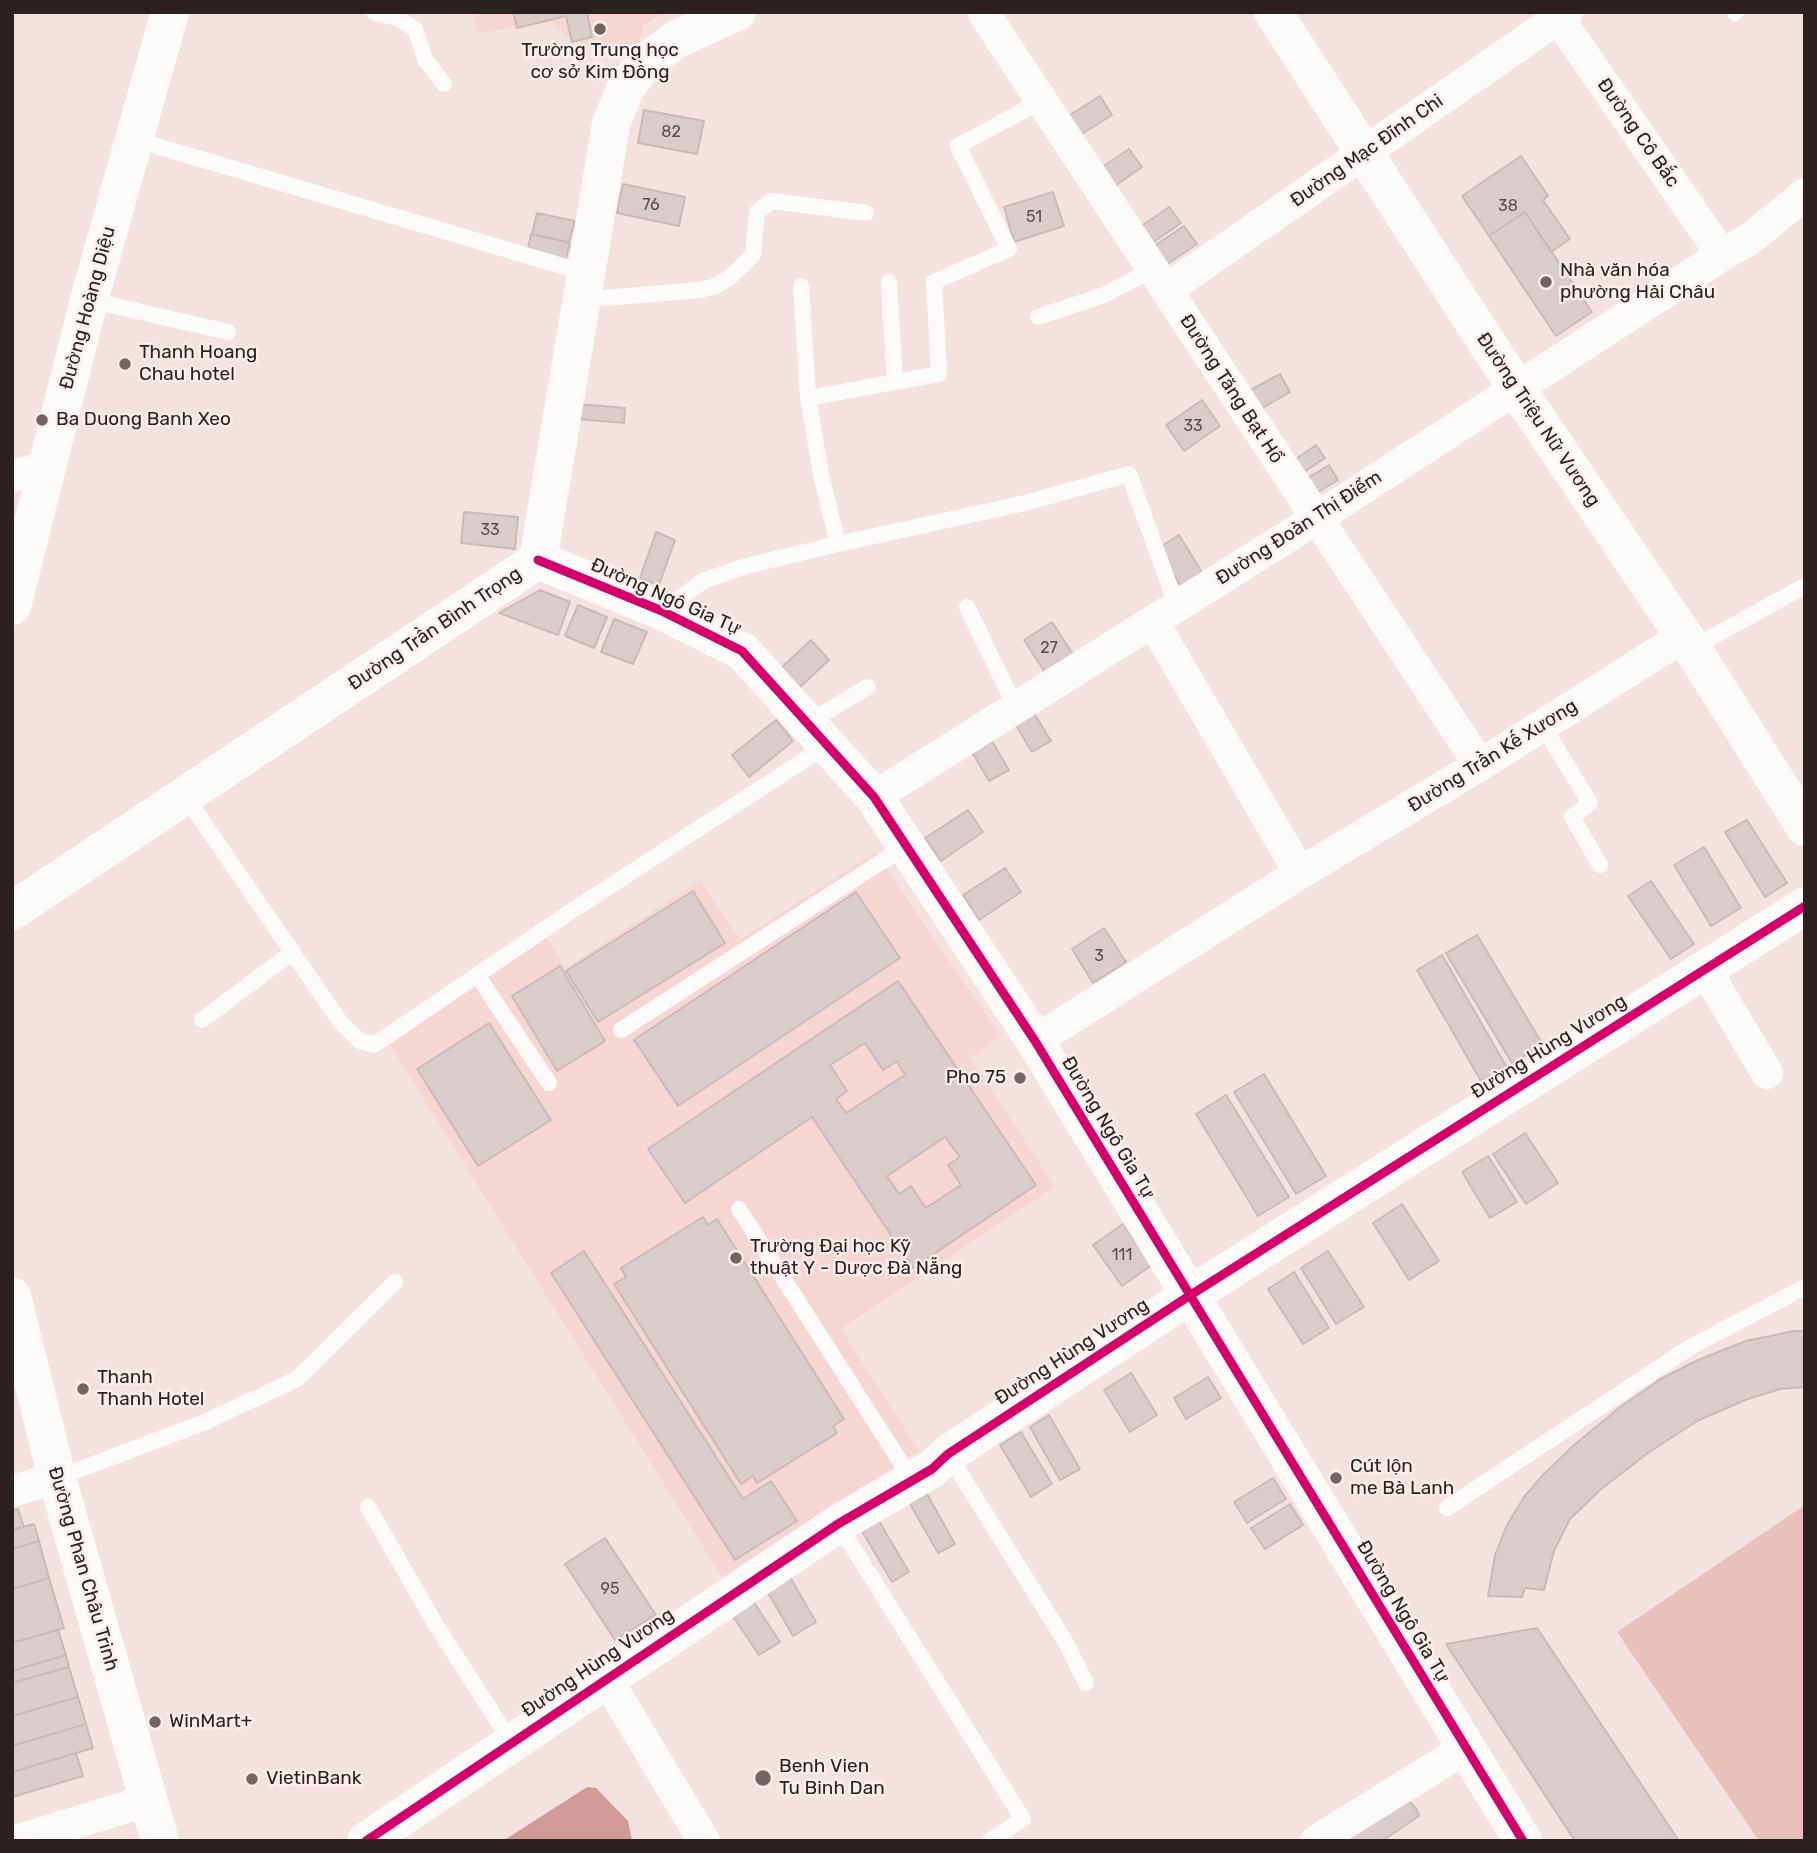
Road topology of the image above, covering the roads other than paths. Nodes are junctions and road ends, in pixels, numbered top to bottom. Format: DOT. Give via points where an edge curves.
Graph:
graph roads {
  1 [pos="170,12"];
  2 [pos="374,12"];
  3 [pos="983,12"];
  4 [pos="1273,12"];
  5 [pos="731,13"];
  6 [pos="1559,14"];
  7 [pos="444,84"];
  8 [pos="1041,101"];
  9 [pos="133,139"];
  10 [pos="1364,153"];
  11 [pos="1805,194"];
  12 [pos="866,213"];
  13 [pos="1722,255"];
  14 [pos="1159,280"];
  15 [pos="889,282"];
  16 [pos="801,286"];
  17 [pos="584,287"];
  18 [pos="89,300"];
  19 [pos="1038,317"];
  20 [pos="228,332"];
  21 [pos="895,382"];
  22 [pos="1516,388"];
  23 [pos="808,398"];
  24 [pos="29,472"];
  25 [pos="1317,518"];
  26 [pos="838,544"];
  27 [pos="538,560"];
  28 [pos="1805,586"];
  29 [pos="12,606"];
  30 [pos="967,607"];
  31 [pos="662,611"];
  32 [pos="1165,614"];
  33 [pos="1688,642"];
  34 [pos="868,687"];
  35 [pos="1016,708"];
  36 [pos="1543,726"];
  37 [pos="817,734"];
  38 [pos="1480,765"];
  39 [pos="185,796"];
  40 [pos="874,797"];
  41 [pos="1805,827"];
  42 [pos="906,846"];
  43 [pos="1600,865"];
  44 [pos="1300,873"];
  45 [pos="1805,905"];
  46 [pos="12,911"];
  47 [pos="293,951"];
  48 [pos="1705,969"];
  49 [pos="477,975"];
  50 [pos="202,1020"];
  51 [pos="621,1030"];
  52 [pos="1035,1041"];
  53 [pos="1767,1073"];
  54 [pos="549,1083"];
  55 [pos="739,1209"];
  56 [pos="395,1282"];
  57 [pos="1805,1287"];
  58 [pos="12,1296"];
  59 [pos="1189,1296"];
  60 [pos="948,1454"];
  61 [pos="57,1478"];
  62 [pos="912,1480"];
  63 [pos="12,1491"];
  64 [pos="368,1507"];
  65 [pos="1447,1508"];
  66 [pos="838,1524"];
  67 [pos="606,1678"];
  68 [pos="1086,1683"];
  69 [pos="512,1742"];
  70 [pos="1466,1748"];
  71 [pos="149,1800"];
  72 [pos="16,1841"];
  73 [pos="160,1841"];
  74 [pos="366,1841"];
  75 [pos="704,1841"];
  76 [pos="990,1841"];
  77 [pos="1315,1841"];
  78 [pos="1523,1841"];
  1 -- 9 [label="street, Đường Hoàng Diệu"];
  2 -- 7 [label="lane" via="415,29 426,61"];
  3 -- 8 [label="street, Đường Tăng Bạt Hổ"];
  4 -- 10 [label="street, Đường Triệu Nữ Vương"];
  5 -- 17 [label="street, Đường Trần Bình Trọng" via="677,39 647,61 626,87 611,124"];
  6 -- 10 [label="street, Đường Mạc Đĩnh Chi"];
  6 -- 13 [label="street, Đường Cô Bắc"];
  8 -- 14 [label="street, Đường Tăng Bạt Hổ"];
  8 -- 21 [label="lane" via="958,146 1009,250 934,282 939,374"];
  9 -- 17 [label="lane"];
  9 -- 18 [label="street, Đường Hoàng Diệu"];
  10 -- 14 [label="street, Đường Mạc Đĩnh Chi"];
  10 -- 22 [label="street, Đường Triệu Nữ Vương"];
  11 -- 13 [label="street, Đường Đoàn Thị Điểm" via="1750,239"];
  12 -- 17 [label="lane" via="772,201 757,212 753,255 716,286 700,290"];
  13 -- 22 [label="street, Đường Đoàn Thị Điểm"];
  14 -- 19 [label="lane"];
  14 -- 25 [label="street, Đường Tăng Bạt Hổ"];
  15 -- 21 [label="lane"];
  16 -- 23 [label="lane"];
  17 -- 27 [label="street, Đường Trần Bình Trọng"];
  18 -- 20 [label="lane"];
  18 -- 24 [label="street, Đường Hoàng Diệu"];
  21 -- 23 [label="lane"];
  22 -- 25 [label="street, Đường Đoàn Thị Điểm"];
  22 -- 33 [label="street, Đường Triệu Nữ Vương"];
  23 -- 26 [label="lane"];
  24 -- 29 [label="street, Đường Hoàng Diệu"];
  25 -- 32 [label="street, Đường Đoàn Thị Điểm"];
  25 -- 38 [label="street, Đường Tăng Bạt Hổ"];
  26 -- 31 [label="lane" via="703,581"];
  26 -- 32 [label="lane" via="1025,503 1129,474"];
  27 -- 31 [label="street, Đường Ngô Gia Tự"];
  27 -- 39 [label="street, Đường Trần Bình Trọng"];
  28 -- 33 [label="lane"];
  30 -- 35 [label="lane"];
  31 -- 37 [label="street, Đường Ngô Gia Tự" via="742,651"];
  32 -- 35 [label="street, Đường Đoàn Thị Điểm"];
  32 -- 44 [label="street"];
  33 -- 36 [label="street, Đường Trần Kế Xương"];
  33 -- 41 [label="street, Đường Triệu Nữ Vương"];
  34 -- 37 [label="lane"];
  35 -- 40 [label="street, Đường Đoàn Thị Điểm"];
  36 -- 38 [label="street, Đường Trần Kế Xương"];
  36 -- 43 [label="lane" via="1590,803 1572,817"];
  37 -- 40 [label="street, Đường Ngô Gia Tự"];
  37 -- 49 [label="lane"];
  38 -- 44 [label="street, Đường Trần Kế Xương"];
  39 -- 46 [label="street, Đường Trần Bình Trọng"];
  39 -- 47 [label="lane"];
  40 -- 42 [label="street, Đường Ngô Gia Tự"];
  42 -- 51 [label="lane"];
  42 -- 52 [label="street, Đường Ngô Gia Tự"];
  44 -- 52 [label="street, Đường Trần Kế Xương"];
  45 -- 48 [label="street, Đường Hùng Vương"];
  47 -- 49 [label="lane" via="353,1037 373,1045"];
  47 -- 50 [label="lane"];
  48 -- 53 [label="street"];
  48 -- 59 [label="street, Đường Hùng Vương"];
  49 -- 54 [label="lane"];
  52 -- 59 [label="street, Đường Ngô Gia Tự"];
  55 -- 62 [label="lane"];
  56 -- 61 [label="lane" via="297,1379 205,1422"];
  57 -- 65 [label="lane" via="1692,1346"];
  58 -- 61 [label="street, Đường Phan Châu Trinh"];
  59 -- 60 [label="street, Đường Hùng Vương"];
  59 -- 70 [label="street, Đường Ngô Gia Tự"];
  60 -- 62 [label="street, Đường Hùng Vương"];
  60 -- 68 [label="lane" via="1065,1641"];
  61 -- 63 [label="street"];
  61 -- 71 [label="street, Đường Phan Châu Trinh"];
  62 -- 66 [label="street, Đường Hùng Vương"];
  64 -- 69 [label="lane" via="436,1625"];
  66 -- 67 [label="street, Đường Hùng Vương"];
  66 -- 76 [label="lane" via="1023,1819"];
  67 -- 69 [label="street, Đường Hùng Vương"];
  67 -- 75 [label="street"];
  69 -- 74 [label="street, Đường Hùng Vương"];
  70 -- 77 [label="street"];
  70 -- 78 [label="street, Đường Ngô Gia Tự"];
  71 -- 72 [label="street"];
  71 -- 73 [label="street, Đường Phan Châu Trinh"];
}
